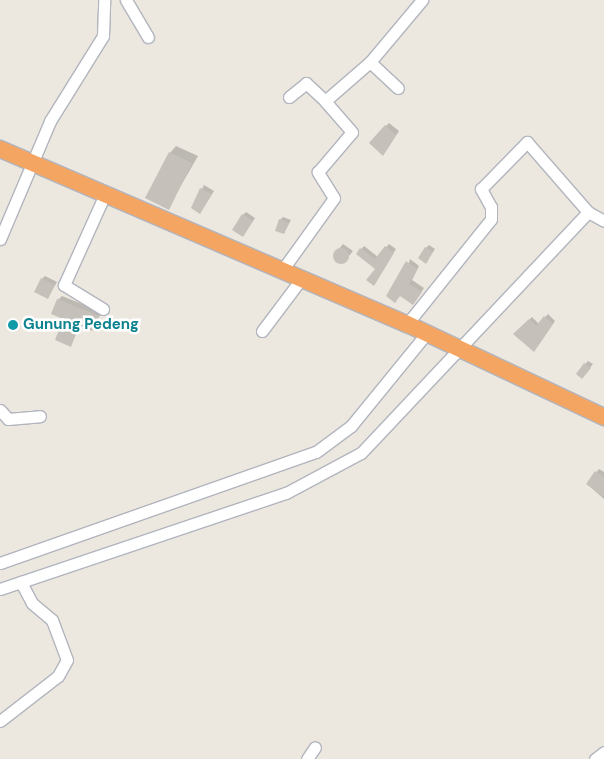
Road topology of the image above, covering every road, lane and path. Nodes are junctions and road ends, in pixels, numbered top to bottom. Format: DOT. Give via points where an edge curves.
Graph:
graph roads {
  1 [pos="104,0"];
  2 [pos="126,0"];
  3 [pos="422,0"];
  4 [pos="148,37"];
  5 [pos="370,62"];
  6 [pos="398,88"];
  7 [pos="289,97"];
  8 [pos="325,101"];
  9 [pos="0,149"];
  10 [pos="33,162"];
  11 [pos="106,192"];
  12 [pos="588,212"];
  13 [pos="604,221"];
  14 [pos="0,239"];
  15 [pos="282,269"];
  16 [pos="302,278"];
  17 [pos="102,309"];
  18 [pos="407,324"];
  19 [pos="262,331"];
  20 [pos="426,334"];
  21 [pos="457,351"];
  22 [pos="0,410"];
  23 [pos="40,416"];
  24 [pos="604,417"];
  25 [pos="0,562"];
  26 [pos="21,582"];
  27 [pos="0,589"];
  28 [pos="0,721"];
  29 [pos="315,748"];
  30 [pos="604,752"];
  31 [pos="307,759"];
  32 [pos="595,759"];
  1 -- 10 [label="street" via="103,36 50,121"];
  2 -- 4 [label="street"];
  3 -- 5 [label="street"];
  5 -- 6 [label="street"];
  5 -- 8 [label="street"];
  7 -- 8 [label="street" via="305,83"];
  8 -- 15 [label="street" via="352,132 318,172 334,198"];
  9 -- 10 [label="highway"];
  10 -- 11 [label="highway"];
  10 -- 14 [label="street"];
  11 -- 15 [label="highway"];
  11 -- 17 [label="street" via="64,285"];
  12 -- 13 [label="street"];
  12 -- 18 [label="street" via="528,142 481,189 491,207 491,219"];
  12 -- 21 [label="street"];
  15 -- 16 [label="highway"];
  16 -- 18 [label="highway"];
  16 -- 19 [label="street"];
  18 -- 20 [label="highway"];
  20 -- 21 [label="highway"];
  20 -- 25 [label="street" via="351,426 316,452"];
  21 -- 24 [label="highway"];
  21 -- 26 [label="street" via="360,453 302,484"];
  22 -- 23 [label="street" via="8,419"];
  26 -- 27 [label="street"];
  26 -- 28 [label="street" via="32,603 52,620 67,660 58,676"];
  29 -- 31 [label="street"];
  30 -- 32 [label="street"];
}
